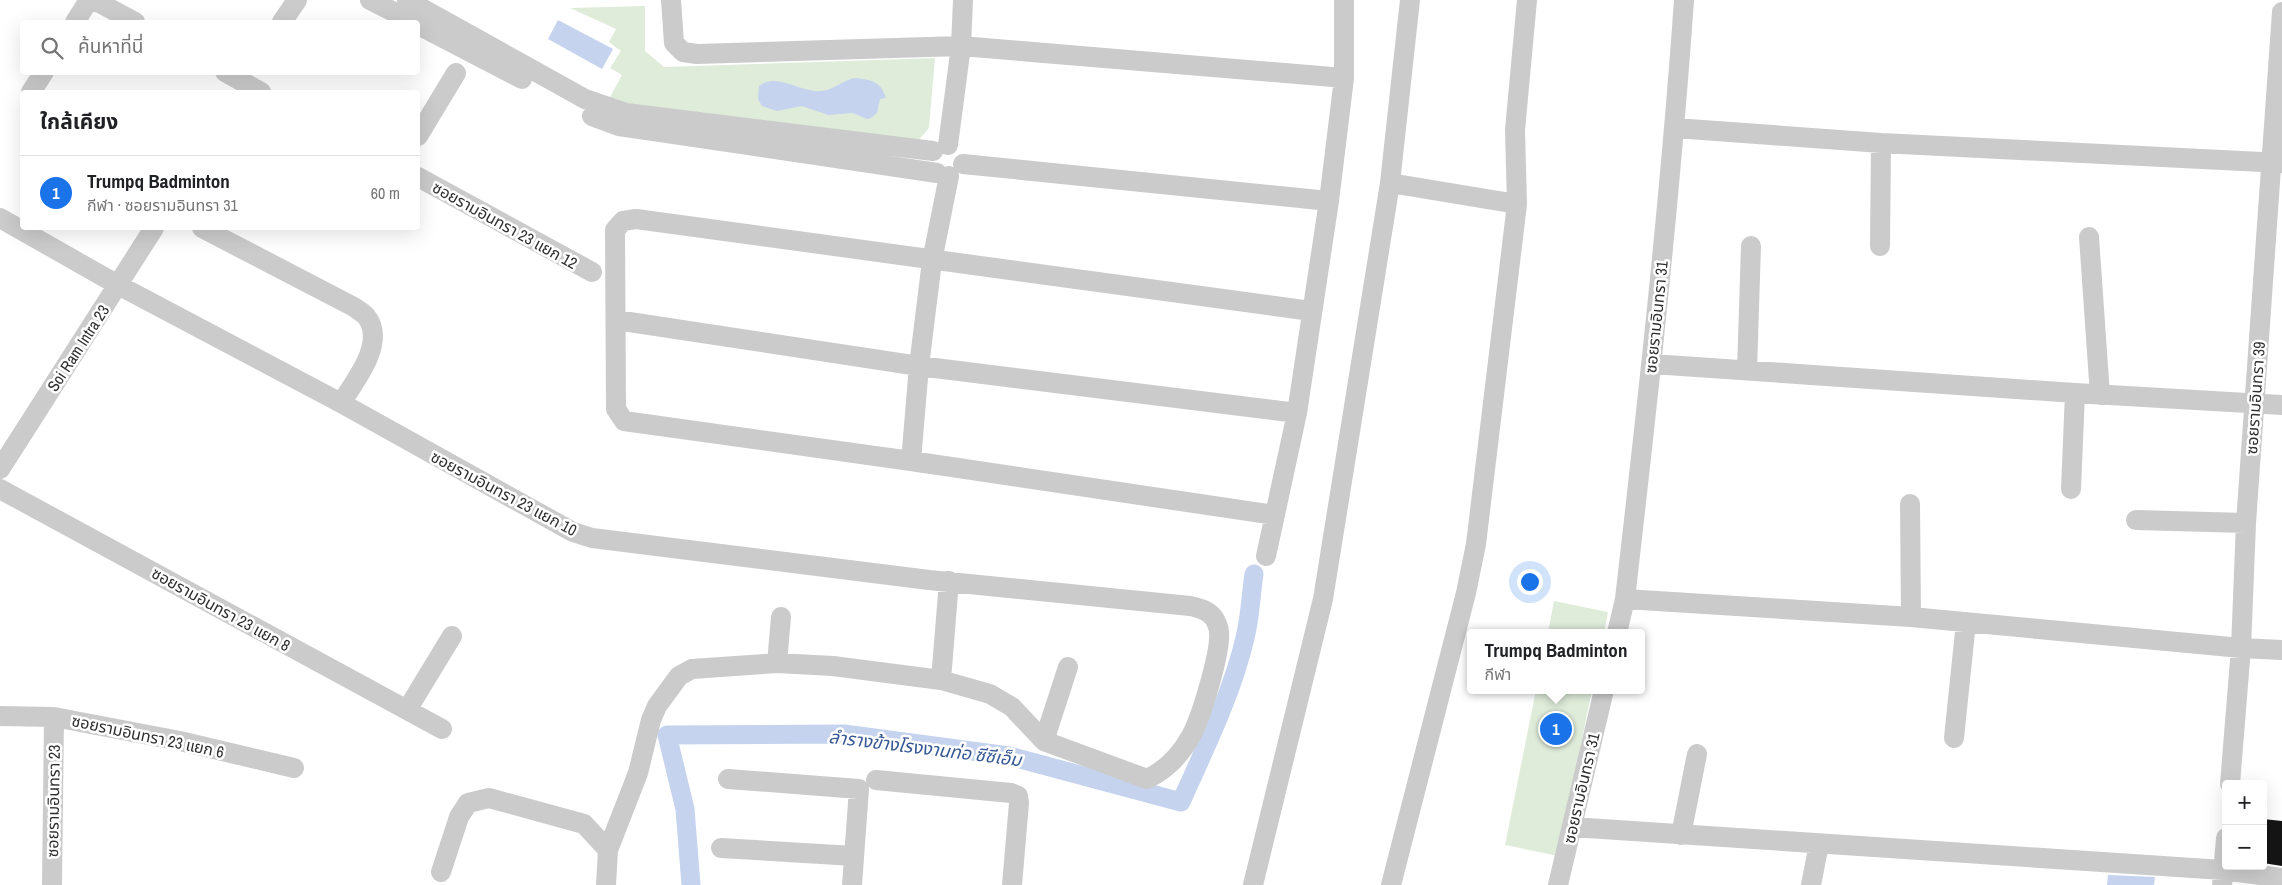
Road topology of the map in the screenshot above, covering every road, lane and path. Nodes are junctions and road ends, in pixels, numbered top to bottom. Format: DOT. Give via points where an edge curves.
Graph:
graph roads {
  1 [pos="89,0"];
  2 [pos="94,0"];
  3 [pos="297,0"];
  4 [pos="370,0"];
  5 [pos="407,0"];
  6 [pos="671,0"];
  7 [pos="963,0"];
  8 [pos="1344,0"];
  9 [pos="1410,0"];
  10 [pos="1527,0"];
  11 [pos="1684,0"];
  12 [pos="2282,12"];
  13 [pos="76,20"];
  14 [pos="131,20"];
  15 [pos="283,20"];
  16 [pos="410,20"];
  17 [pos="420,25"];
  18 [pos="961,46"];
  19 [pos="456,73"];
  20 [pos="42,75"];
  21 [pos="230,75"];
  22 [pos="1344,78"];
  23 [pos="243,83"];
  24 [pos="32,90"];
  25 [pos="257,90"];
  26 [pos="1675,128"];
  27 [pos="420,133"];
  28 [pos="1881,143"];
  29 [pos="940,148"];
  30 [pos="2277,163"];
  31 [pos="950,171"];
  32 [pos="420,178"];
  33 [pos="1390,183"];
  34 [pos="1329,201"];
  35 [pos="1517,204"];
  36 [pos="0,218"];
  37 [pos="20,230"];
  38 [pos="21,230"];
  39 [pos="153,230"];
  40 [pos="206,230"];
  41 [pos="2089,237"];
  42 [pos="1751,246"];
  43 [pos="1880,246"];
  44 [pos="932,261"];
  45 [pos="592,272"];
  46 [pos="118,286"];
  47 [pos="1311,311"];
  48 [pos="616,320"];
  49 [pos="1652,364"];
  50 [pos="919,366"];
  51 [pos="1747,371"];
  52 [pos="2075,393"];
  53 [pos="2100,395"];
  54 [pos="2255,403"];
  55 [pos="341,404"];
  56 [pos="2282,405"];
  57 [pos="1297,414"];
  58 [pos="911,460"];
  59 [pos="0,469"];
  60 [pos="0,489"];
  61 [pos="2071,489"];
  62 [pos="1910,504"];
  63 [pos="1274,515"];
  64 [pos="2136,520"];
  65 [pos="2246,523"];
  66 [pos="1266,556"];
  67 [pos="949,581"];
  68 [pos="1625,599"];
  69 [pos="1911,616"];
  70 [pos="781,617"];
  71 [pos="1966,622"];
  72 [pos="1618,629"];
  73 [pos="452,636"];
  74 [pos="2241,648"];
  75 [pos="2282,650"];
  76 [pos="777,663"];
  77 [pos="1068,667"];
  78 [pos="941,680"];
  79 [pos="1603,694"];
  80 [pos="407,710"];
  81 [pos="0,716"];
  82 [pos="54,717"];
  83 [pos="442,729"];
  84 [pos="1954,738"];
  85 [pos="1044,741"];
  86 [pos="1697,754"];
  87 [pos="294,768"];
  88 [pos="728,779"];
  89 [pos="876,780"];
  90 [pos="2230,780"];
  91 [pos="1572,827"];
  92 [pos="1681,835"];
  93 [pos="1819,844"];
  94 [pos="721,848"];
  95 [pos="608,850"];
  96 [pos="854,856"];
  97 [pos="441,872"];
  98 [pos="2223,877"];
  99 [pos="2282,878"];
  100 [pos="52,885"];
  101 [pos="606,885"];
  102 [pos="852,885"];
  103 [pos="1012,885"];
  104 [pos="1253,885"];
  105 [pos="1392,885"];
  106 [pos="1558,885"];
  107 [pos="1811,885"];
  1 -- 13 [label="street"];
  2 -- 14 [label="street"];
  3 -- 15 [label="street"];
  4 -- 16 [label="street"];
  5 -- 29 [label="street" via="585,99 611,110 691,123"];
  6 -- 18 [label="street" via="674,43 683,52"];
  7 -- 18 [label="street"];
  8 -- 22 [label="street"];
  9 -- 33 [label="street"];
  10 -- 35 [label="street" via="1516,130"];
  11 -- 26 [label="street, ซอยรามอินทรา 31"];
  12 -- 30 [label="street, ซอยรามอินทรา 39"];
  17 -- 31 [label="street" via="600,120 619,126"];
  18 -- 22 [label="street"];
  18 -- 29 [label="street"];
  19 -- 27 [label="street"];
  20 -- 24 [label="street"];
  21 -- 23 [label="street"];
  22 -- 34 [label="street"];
  23 -- 25 [label="street"];
  26 -- 28 [label="street"];
  26 -- 49 [label="street, ซอยรามอินทรา 31"];
  28 -- 30 [label="street"];
  28 -- 43 [label="street"];
  29 -- 31 [label="street" via="932,165"];
  29 -- 31 [label="street" via="953,146 961,153"];
  30 -- 54 [label="street, ซอยรามอินทรา 39"];
  31 -- 34 [label="street"];
  31 -- 44 [label="street"];
  32 -- 45 [label="street, ซอยรามอินทรา 23 แยก 12"];
  33 -- 35 [label="street"];
  33 -- 104 [label="street" via="1323,599"];
  34 -- 47 [label="street"];
  35 -- 105 [label="street" via="1476,544"];
  36 -- 37 [label="street, ซอยรามอินทรา 23 แยก 10"];
  38 -- 46 [label="street, ซอยรามอินทรา 23 แยก 10"];
  39 -- 46 [label="street, Soi Ram Intra 23"];
  40 -- 55 [label="street" via="354,307 367,317 374,346"];
  41 -- 53 [label="street"];
  42 -- 51 [label="street"];
  44 -- 47 [label="street"];
  44 -- 48 [label="street" via="636,219 623,222 615,230"];
  44 -- 50 [label="street"];
  46 -- 55 [label="street, ซอยรามอินทรา 23 แยก 10"];
  46 -- 59 [label="street, Soi Ram Intra 23"];
  47 -- 57 [label="street"];
  48 -- 50 [label="street"];
  48 -- 58 [label="street" via="616,409 624,421"];
  49 -- 51 [label="street"];
  49 -- 68 [label="street, ซอยรามอินทรา 31"];
  50 -- 57 [label="street"];
  50 -- 58 [label="street"];
  51 -- 52 [label="street"];
  52 -- 53 [label="street"];
  52 -- 61 [label="street"];
  53 -- 54 [label="street"];
  54 -- 56 [label="street"];
  54 -- 65 [label="street, ซอยรามอินทรา 39"];
  55 -- 67 [label="street, ซอยรามอินทรา 23 แยก 10" via="573,532 592,538"];
  57 -- 63 [label="street"];
  58 -- 63 [label="street"];
  60 -- 80 [label="street, ซอยรามอินทรา 23 แยก 8"];
  62 -- 69 [label="street"];
  63 -- 66 [label="street"];
  64 -- 65 [label="street"];
  65 -- 74 [label="street, ซอยรามอินทรา 39"];
  67 -- 78 [label="street"];
  67 -- 85 [label="street, ซอยรามอินทรา 23 แยก 10" via="1190,606 1203,609 1214,618 1219,632 1212,680 1191,736 1160,773 1148,779"];
  68 -- 69 [label="street"];
  68 -- 72 [label="street, ซอยรามอินทรา 31"];
  69 -- 71 [label="street"];
  70 -- 76 [label="street"];
  71 -- 74 [label="street"];
  71 -- 84 [label="street"];
  73 -- 80 [label="street"];
  74 -- 75 [label="street"];
  74 -- 90 [label="street, ซอยรามอินทรา 39"];
  76 -- 78 [label="street" via="833,666"];
  76 -- 95 [label="street" via="692,669 679,676 651,720 638,774"];
  77 -- 85 [label="street"];
  78 -- 85 [label="street" via="990,694 1012,707"];
  79 -- 91 [label="street, ซอยรามอินทรา 31"];
  80 -- 83 [label="street, ซอยรามอินทรา 23 แยก 8"];
  81 -- 82 [label="street, ซอยรามอินทรา 23 แยก 6"];
  82 -- 87 [label="street, ซอยรามอินทรา 23 แยก 6" via="180,741"];
  82 -- 100 [label="street, ซอยรามอินทรา 23"];
  86 -- 92 [label="street"];
  88 -- 96 [label="street" via="859,789"];
  89 -- 103 [label="street" via="1011,792 1018,796"];
  91 -- 92 [label="street"];
  91 -- 106 [label="street, ซอยรามอินทรา 31"];
  92 -- 93 [label="street"];
  93 -- 98 [label="street"];
  93 -- 107 [label="street"];
  94 -- 96 [label="street"];
  95 -- 97 [label="street" via="584,824 489,798 468,803 459,817"];
  95 -- 101 [label="street"];
  96 -- 102 [label="street"];
  98 -- 99 [label="street"];
}
